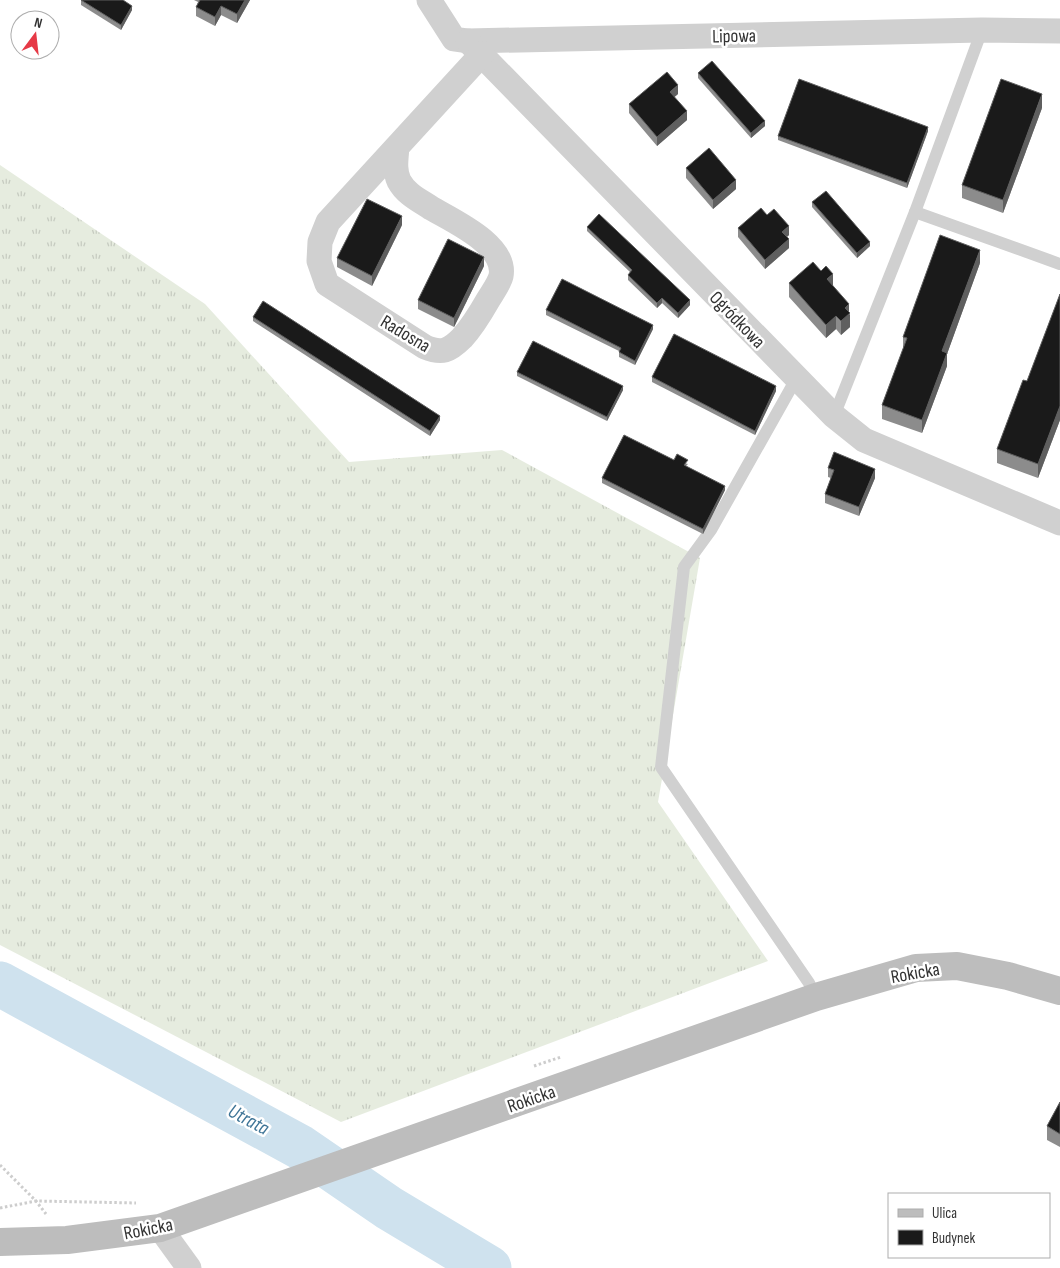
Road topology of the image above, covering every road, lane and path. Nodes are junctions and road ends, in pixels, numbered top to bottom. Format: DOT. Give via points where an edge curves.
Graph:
graph roads {
  1 [pos="429,0"];
  2 [pos="982,30"];
  3 [pos="1060,31"];
  4 [pos="475,48"];
  5 [pos="397,147"];
  6 [pos="916,212"];
  7 [pos="1060,264"];
  8 [pos="796,379"];
  9 [pos="834,416"];
  10 [pos="1060,522"];
  11 [pos="1060,990"];
  12 [pos="816,997"];
  13 [pos="0,1165"];
  14 [pos="36,1201"];
  15 [pos="142,1203"];
  16 [pos="0,1208"];
  17 [pos="160,1228"];
  18 [pos="66,1240"];
  19 [pos="0,1242"];
  20 [pos="189,1268"];
  1 -- 4 [label="street" via="454,39"];
  2 -- 3 [label="street, Lipowa"];
  2 -- 4 [label="street, Lipowa"];
  2 -- 6 [label="lane"];
  4 -- 5 [label="street, Radosna"];
  4 -- 8 [label="street, Ogródkowa"];
  5 -- 5 [label="street, Radosna" via="328,222 320,242 319,261 327,284 437,352 446,350 473,326 501,277 500,264 492,248 474,233 409,194 399,181 395,166"];
  6 -- 7 [label="lane"];
  6 -- 9 [label="lane"];
  8 -- 9 [label="street, Ogródkowa"];
  8 -- 12 [label="lane" via="711,530 684,567 661,767"];
  9 -- 10 [label="street, Ogródkowa" via="864,440"];
  11 -- 12 [label="main road, Rokicka" via="957,966 916,968"];
  12 -- 17 [label="main road, Rokicka"];
  13 -- 14 [label="path"];
  14 -- 15 [label="path"];
  14 -- 16 [label="path"];
  14 -- 18 [label="path"];
  17 -- 18 [label="main road, Rokicka"];
  17 -- 20 [label="street"];
  18 -- 19 [label="main road, Rokicka"];
}
